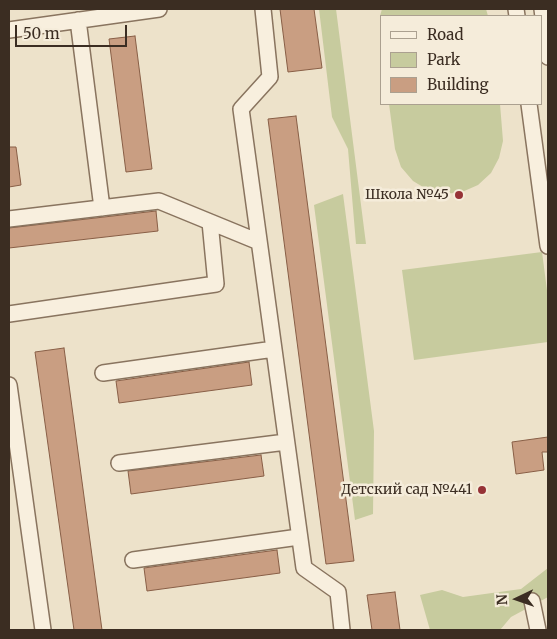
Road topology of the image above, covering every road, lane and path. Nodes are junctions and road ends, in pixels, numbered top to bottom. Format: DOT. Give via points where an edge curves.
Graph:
graph roads {
  1 [pos="159,9"];
  2 [pos="263,9"];
  3 [pos="542,9"];
  4 [pos="78,20"];
  5 [pos="9,30"];
  6 [pos="548,56"];
  7 [pos="529,105"];
  8 [pos="542,158"];
  9 [pos="102,208"];
  10 [pos="9,219"];
  11 [pos="210,222"];
  12 [pos="259,242"];
  13 [pos="548,246"];
  14 [pos="9,314"];
  15 [pos="274,350"];
  16 [pos="103,372"];
  17 [pos="9,385"];
  18 [pos="286,442"];
  19 [pos="119,463"];
  20 [pos="300,537"];
  21 [pos="133,560"];
  22 [pos="532,601"];
  23 [pos="43,630"];
  24 [pos="342,630"];
  25 [pos="538,630"];
  1 -- 4 [label="lane"];
  2 -- 12 [label="lane" via="270,77 241,109"];
  3 -- 6 [label="lane"];
  4 -- 5 [label="lane"];
  4 -- 9 [label="lane"];
  7 -- 8 [label="lane"];
  8 -- 13 [label="lane"];
  9 -- 10 [label="lane"];
  9 -- 11 [label="lane" via="159,201"];
  11 -- 12 [label="lane"];
  11 -- 14 [label="lane" via="216,284"];
  12 -- 15 [label="lane"];
  15 -- 16 [label="lane"];
  15 -- 18 [label="lane"];
  17 -- 23 [label="lane"];
  18 -- 19 [label="lane"];
  18 -- 20 [label="lane"];
  20 -- 21 [label="lane"];
  20 -- 24 [label="lane" via="304,568 338,592"];
  22 -- 25 [label="lane"];
}
